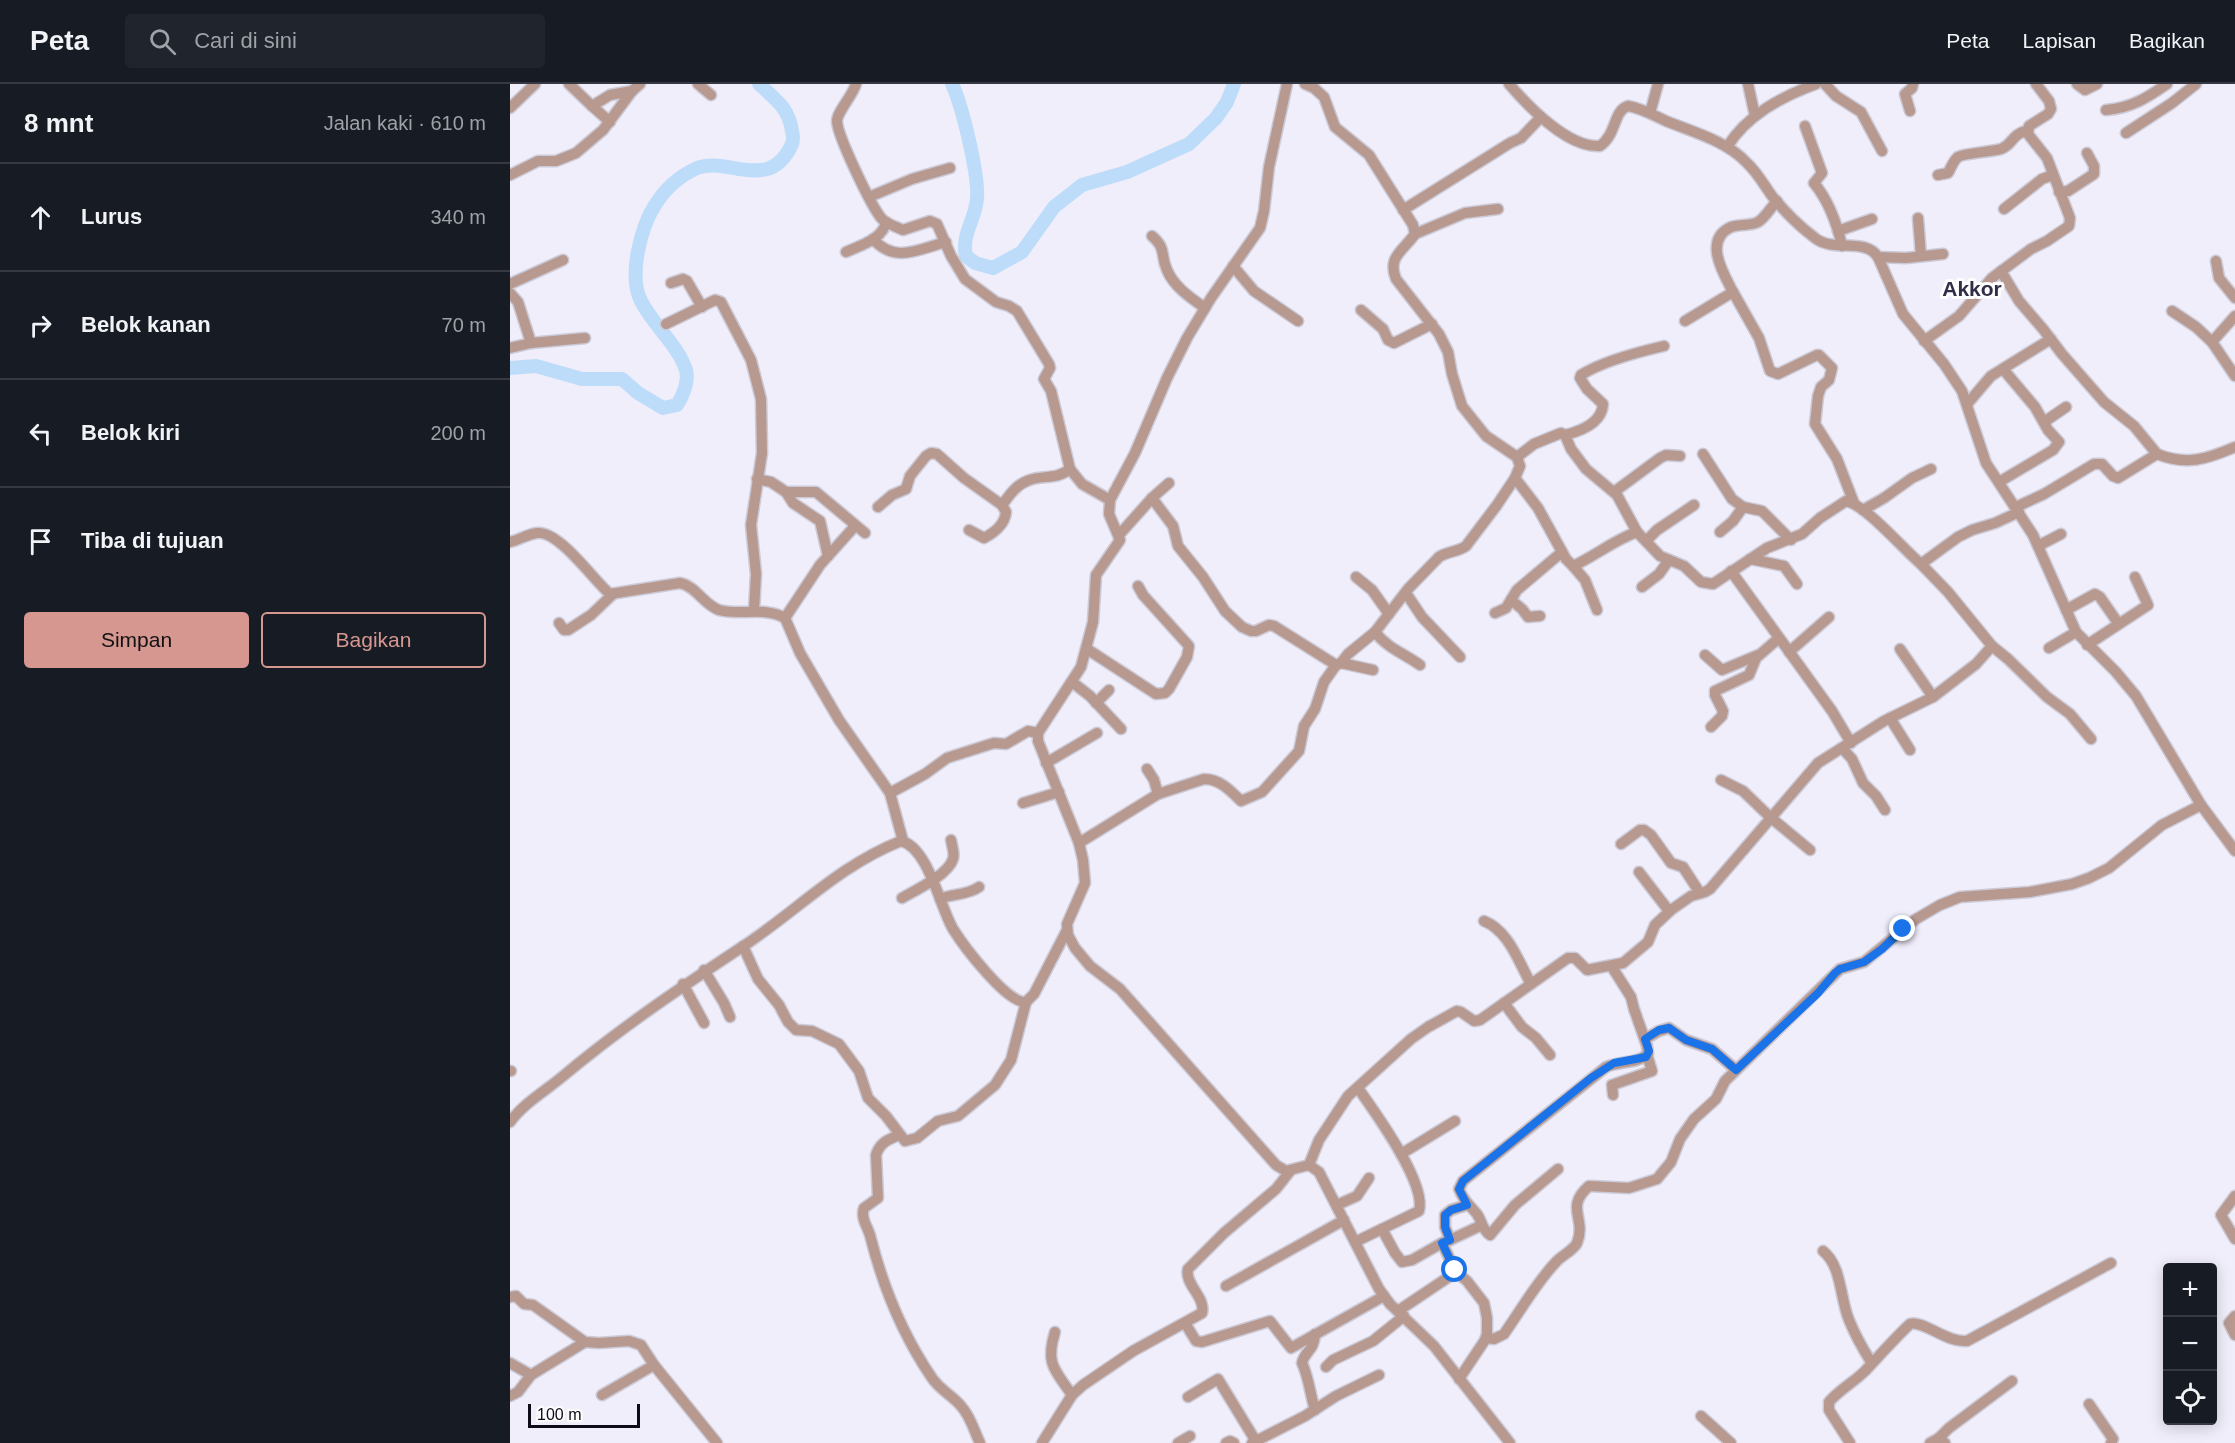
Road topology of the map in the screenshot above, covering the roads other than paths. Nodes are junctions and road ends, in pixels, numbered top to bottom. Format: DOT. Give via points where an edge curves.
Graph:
graph roads {
  1 [pos="535,84"];
  2 [pos="569,84"];
  3 [pos="698,84"];
  4 [pos="856,84"];
  5 [pos="1287,84"];
  6 [pos="1305,84"];
  7 [pos="1509,84"];
  8 [pos="1658,84"];
  9 [pos="1748,84"];
  10 [pos="1816,84"];
  11 [pos="1825,84"];
  12 [pos="1913,84"];
  13 [pos="2036,84"];
  14 [pos="2077,84"];
  15 [pos="2097,84"];
  16 [pos="2167,84"];
  17 [pos="2196,84"];
  18 [pos="636,87"];
  19 [pos="711,95"];
  20 [pos="592,106"];
  21 [pos="510,108"];
  22 [pos="2106,110"];
  23 [pos="1910,111"];
  24 [pos="1650,113"];
  25 [pos="1755,116"];
  26 [pos="1541,117"];
  27 [pos="610,122"];
  28 [pos="1804,126"];
  29 [pos="2028,130"];
  30 [pos="2126,133"];
  31 [pos="1727,147"];
  32 [pos="1882,151"];
  33 [pos="2087,153"];
  34 [pos="950,168"];
  35 [pos="1938,175"];
  36 [pos="2053,175"];
  37 [pos="510,176"];
  38 [pos="2059,192"];
  39 [pos="868,197"];
  40 [pos="1777,201"];
  41 [pos="1498,209"];
  42 [pos="2004,209"];
  43 [pos="1403,210"];
  44 [pos="1918,218"];
  45 [pos="1872,219"];
  46 [pos="886,222"];
  47 [pos="1839,231"];
  48 [pos="1415,234"];
  49 [pos="1152,236"];
  50 [pos="873,239"];
  51 [pos="946,242"];
  52 [pos="1842,246"];
  53 [pos="846,252"];
  54 [pos="1942,254"];
  55 [pos="1921,256"];
  56 [pos="563,260"];
  57 [pos="2216,261"];
  58 [pos="1880,263"];
  59 [pos="1233,266"];
  60 [pos="2001,271"];
  61 [pos="671,283"];
  62 [pos="510,284"];
  63 [pos="1733,292"];
  64 [pos="510,293"];
  65 [pos="2235,298"];
  66 [pos="702,307"];
  67 [pos="1205,308"];
  68 [pos="1361,310"];
  69 [pos="2172,312"];
  70 [pos="2235,316"];
  71 [pos="1298,321"];
  72 [pos="1685,321"];
  73 [pos="666,324"];
  74 [pos="1432,324"];
  75 [pos="585,338"];
  76 [pos="2050,339"];
  77 [pos="1924,341"];
  78 [pos="2212,342"];
  79 [pos="531,343"];
  80 [pos="1664,346"];
  81 [pos="510,348"];
  82 [pos="2003,369"];
  83 [pos="2235,376"];
  84 [pos="1968,403"];
  85 [pos="2066,407"];
  86 [pos="2044,422"];
  87 [pos="1565,435"];
  88 [pos="2235,447"];
  89 [pos="1703,454"];
  90 [pos="2157,454"];
  91 [pos="1680,456"];
  92 [pos="1517,457"];
  93 [pos="1070,469"];
  94 [pos="1931,469"];
  95 [pos="1515,478"];
  96 [pos="757,479"];
  97 [pos="1999,482"];
  98 [pos="1169,483"];
  99 [pos="786,492"];
  100 [pos="1614,492"];
  101 [pos="1152,498"];
  102 [pos="1110,500"];
  103 [pos="1002,505"];
  104 [pos="1694,505"];
  105 [pos="1858,506"];
  106 [pos="878,507"];
  107 [pos="1743,507"];
  108 [pos="2018,509"];
  109 [pos="855,526"];
  110 [pos="969,530"];
  111 [pos="1637,532"];
  112 [pos="1720,532"];
  113 [pos="865,533"];
  114 [pos="2061,534"];
  115 [pos="1119,535"];
  116 [pos="1791,540"];
  117 [pos="1646,541"];
  118 [pos="510,542"];
  119 [pos="2038,546"];
  120 [pos="1562,552"];
  121 [pos="828,556"];
  122 [pos="1750,559"];
  123 [pos="1669,560"];
  124 [pos="1921,564"];
  125 [pos="1573,566"];
  126 [pos="1731,571"];
  127 [pos="1356,577"];
  128 [pos="2135,578"];
  129 [pos="1797,584"];
  130 [pos="1138,586"];
  131 [pos="1642,587"];
  132 [pos="1406,593"];
  133 [pos="613,594"];
  134 [pos="1511,600"];
  135 [pos="1597,610"];
  136 [pos="2066,610"];
  137 [pos="754,611"];
  138 [pos="1495,613"];
  139 [pos="1389,614"];
  140 [pos="1540,616"];
  141 [pos="1830,617"];
  142 [pos="785,618"];
  143 [pos="559,623"];
  144 [pos="2118,623"];
  145 [pos="1375,632"];
  146 [pos="2076,632"];
  147 [pos="1779,638"];
  148 [pos="2087,645"];
  149 [pos="1992,646"];
  150 [pos="2049,648"];
  151 [pos="1087,649"];
  152 [pos="1900,649"];
  153 [pos="1789,652"];
  154 [pos="1705,655"];
  155 [pos="1759,655"];
  156 [pos="1460,657"];
  157 [pos="1338,664"];
  158 [pos="1420,665"];
  159 [pos="1373,670"];
  160 [pos="1072,682"];
  161 [pos="1109,690"];
  162 [pos="1933,697"];
  163 [pos="1096,703"];
  164 [pos="1890,718"];
  165 [pos="1711,727"];
  166 [pos="1121,729"];
  167 [pos="1038,733"];
  168 [pos="1097,733"];
  169 [pos="2091,739"];
  170 [pos="1846,746"];
  171 [pos="1910,750"];
  172 [pos="1047,763"];
  173 [pos="1147,769"];
  174 [pos="1721,780"];
  175 [pos="1059,792"];
  176 [pos="890,793"];
  177 [pos="1158,794"];
  178 [pos="1023,803"];
  179 [pos="2201,805"];
  180 [pos="1885,810"];
  181 [pos="1770,817"];
  182 [pos="951,840"];
  183 [pos="903,841"];
  184 [pos="1079,843"];
  185 [pos="1621,844"];
  186 [pos="1810,850"];
  187 [pos="2235,851"];
  188 [pos="1639,872"];
  189 [pos="934,879"];
  190 [pos="979,887"];
  191 [pos="1700,893"];
  192 [pos="902,898"];
  193 [pos="940,899"];
  194 [pos="1669,912"];
  195 [pos="1484,921"];
  196 [pos="1067,930"];
  197 [pos="743,946"];
  198 [pos="1612,967"];
  199 [pos="704,970"];
  200 [pos="683,984"];
  201 [pos="1531,984"];
  202 [pos="1026,1002"];
  203 [pos="1504,1003"];
  204 [pos="730,1017"];
  205 [pos="704,1023"];
  206 [pos="1645,1039"];
  207 [pos="1550,1054"];
  208 [pos="1647,1055"];
  209 [pos="1736,1070"];
  210 [pos="1358,1088"];
  211 [pos="1613,1095"];
  212 [pos="1455,1121"];
  213 [pos="510,1122"];
  214 [pos="899,1135"];
  215 [pos="1401,1154"];
  216 [pos="1308,1165"];
  217 [pos="1558,1169"];
  218 [pos="1291,1170"];
  219 [pos="1369,1178"];
  220 [pos="2235,1196"];
  221 [pos="1337,1205"];
  222 [pos="1467,1205"];
  223 [pos="1344,1220"];
  224 [pos="1482,1225"];
  225 [pos="1382,1229"];
  226 [pos="2235,1239"];
  227 [pos="1446,1241"];
  228 [pos="1355,1242"];
  229 [pos="1823,1251"];
  230 [pos="2111,1263"];
  231 [pos="1455,1272"];
  232 [pos="1226,1286"];
  233 [pos="1384,1296"];
  234 [pos="510,1297"];
  235 [pos="1401,1313"];
  236 [pos="2235,1316"];
  237 [pos="1185,1323"];
  238 [pos="1055,1332"];
  239 [pos="1315,1334"];
  240 [pos="2235,1335"];
  241 [pos="1486,1338"];
  242 [pos="585,1341"];
  243 [pos="1871,1362"];
  244 [pos="510,1363"];
  245 [pos="654,1365"];
  246 [pos="1326,1367"];
  247 [pos="531,1375"];
  248 [pos="1380,1375"];
  249 [pos="1459,1379"];
  250 [pos="2012,1381"];
  251 [pos="602,1395"];
  252 [pos="1072,1395"];
  253 [pos="510,1396"];
  254 [pos="1188,1397"];
  255 [pos="2089,1404"];
  256 [pos="1315,1410"];
  257 [pos="1701,1416"];
  258 [pos="1190,1436"];
  259 [pos="1938,1441"];
  260 [pos="1255,1442"];
  261 [pos="717,1443"];
  262 [pos="980,1443"];
  263 [pos="1042,1443"];
  264 [pos="1178,1443"];
  265 [pos="1226,1443"];
  266 [pos="1234,1443"];
  267 [pos="1510,1443"];
  268 [pos="1731,1443"];
  269 [pos="1850,1443"];
  270 [pos="2111,1443"];
  1 -- 21 [label="street"];
  2 -- 20 [label="street"];
  3 -- 19 [label="street"];
  4 -- 39 [label="street" via="837,119 844,147"];
  5 -- 59 [label="street" via="1269,167 1263,218 1257,234"];
  6 -- 43 [label="street" via="1324,96 1335,127 1369,155"];
  7 -- 26 [label="street"];
  8 -- 24 [label="street"];
  9 -- 25 [label="street"];
  10 -- 25 [label="street" via="1790,93"];
  11 -- 32 [label="street" via="1862,112"];
  12 -- 23 [label="street" via="1905,94"];
  13 -- 29 [label="street" via="2051,109"];
  14 -- 15 [label="street" via="2085,90"];
  16 -- 22 [label="street" via="2140,103"];
  17 -- 30 [label="street"];
  18 -- 20 [label="street"];
  18 -- 27 [label="street"];
  20 -- 27 [label="street"];
  24 -- 26 [label="street" via="1624,106 1609,139 1600,146 1576,140"];
  24 -- 31 [label="street"];
  25 -- 31 [label="street"];
  26 -- 43 [label="street" via="1519,140"];
  27 -- 37 [label="street" via="576,153 556,161 538,161"];
  28 -- 47 [label="street" via="1822,173 1814,183"];
  29 -- 35 [label="street" via="2017,134 2001,149 1961,155 1948,173"];
  29 -- 36 [label="street" via="2031,140 2047,158"];
  31 -- 40 [label="street" via="1751,166"];
  33 -- 38 [label="street" via="2094,174 2068,191"];
  34 -- 39 [label="street"];
  36 -- 38 [label="street"];
  36 -- 42 [label="street"];
  38 -- 60 [label="street" via="2069,226"];
  39 -- 46 [label="street"];
  40 -- 52 [label="street" via="1814,237 1825,244"];
  40 -- 63 [label="street" via="1760,221 1733,226 1718,239 1716,252"];
  41 -- 48 [label="street" via="1465,213"];
  43 -- 48 [label="street"];
  44 -- 55 [label="street"];
  45 -- 47 [label="street"];
  46 -- 50 [label="street"];
  46 -- 51 [label="street" via="906,230 934,222"];
  47 -- 52 [label="street"];
  48 -- 74 [label="street" via="1393,262 1392,270"];
  49 -- 67 [label="street" via="1163,248 1167,270 1184,293"];
  50 -- 51 [label="street" via="883,249 905,254"];
  50 -- 53 [label="street"];
  51 -- 93 [label="street" via="965,279 996,302 1017,311 1049,364 1044,376"];
  52 -- 58 [label="street" via="1872,250"];
  54 -- 55 [label="street"];
  55 -- 58 [label="street"];
  56 -- 62 [label="street"];
  57 -- 65 [label="street" via="2219,278"];
  58 -- 77 [label="street" via="1903,314"];
  59 -- 67 [label="street"];
  59 -- 71 [label="street" via="1254,291"];
  60 -- 76 [label="street"];
  60 -- 77 [label="street" via="1977,292 1959,316"];
  61 -- 66 [label="street" via="687,281"];
  63 -- 72 [label="street"];
  63 -- 105 [label="street" via="1759,338 1770,371 1778,374 1819,355 1832,368 1818,396 1815,424 1837,459"];
  64 -- 79 [label="street" via="518,302"];
  66 -- 73 [label="street"];
  66 -- 96 [label="street" via="715,300 722,302 756,374 762,422"];
  67 -- 102 [label="street"];
  68 -- 74 [label="street" via="1394,343"];
  69 -- 78 [label="street"];
  70 -- 78 [label="street"];
  74 -- 92 [label="street" via="1448,352 1462,406 1486,436"];
  75 -- 79 [label="street"];
  76 -- 82 [label="street"];
  76 -- 90 [label="street" via="2090,387 2134,426"];
  77 -- 84 [label="street"];
  78 -- 83 [label="street"];
  79 -- 81 [label="street"];
  80 -- 87 [label="street" via="1581,375 1587,389 1604,407 1591,425"];
  82 -- 84 [label="street" via="1991,376"];
  82 -- 86 [label="street"];
  84 -- 97 [label="street" via="1986,463"];
  85 -- 86 [label="street"];
  86 -- 97 [label="street" via="2059,442 2057,447"];
  87 -- 92 [label="street" via="1548,436"];
  87 -- 100 [label="street" via="1586,469"];
  88 -- 90 [label="street" via="2203,460"];
  89 -- 107 [label="street" via="1727,494"];
  90 -- 108 [label="street" via="2118,478 2102,464 2094,464"];
  91 -- 100 [label="street" via="1660,458"];
  92 -- 95 [label="street" via="1520,466"];
  93 -- 102 [label="street" via="1082,484"];
  93 -- 103 [label="street" via="1058,477 1027,481"];
  94 -- 105 [label="street" via="1884,498"];
  95 -- 120 [label="street" via="1538,508"];
  95 -- 132 [label="street" via="1466,546 1439,557"];
  96 -- 99 [label="street"];
  96 -- 137 [label="street" via="751,525 756,574"];
  97 -- 108 [label="street"];
  98 -- 101 [label="street"];
  99 -- 109 [label="street" via="816,492"];
  99 -- 121 [label="street" via="793,502 820,521"];
  100 -- 111 [label="street"];
  101 -- 115 [label="street"];
  101 -- 157 [label="street" via="1173,526 1178,546 1232,618 1251,631 1274,626"];
  102 -- 115 [label="street" via="1109,514"];
  103 -- 106 [label="street" via="931,453 910,476 906,489"];
  103 -- 110 [label="street" via="1005,520 991,534 984,538"];
  104 -- 117 [label="street"];
  105 -- 116 [label="street" via="1846,501"];
  105 -- 124 [label="street"];
  107 -- 112 [label="street"];
  107 -- 116 [label="street" via="1762,511"];
  108 -- 119 [label="street"];
  108 -- 124 [label="street" via="1995,524 1958,537"];
  109 -- 113 [label="street"];
  109 -- 121 [label="street"];
  111 -- 117 [label="street"];
  111 -- 125 [label="street"];
  114 -- 119 [label="street"];
  115 -- 151 [label="street" via="1118,545 1096,575"];
  116 -- 122 [label="street"];
  117 -- 123 [label="street"];
  118 -- 133 [label="street" via="537,533 547,535"];
  119 -- 136 [label="street"];
  120 -- 125 [label="street"];
  120 -- 134 [label="street" via="1516,590"];
  121 -- 142 [label="street"];
  122 -- 126 [label="street"];
  122 -- 129 [label="street" via="1784,566"];
  123 -- 126 [label="street" via="1709,585"];
  123 -- 131 [label="street"];
  124 -- 149 [label="street"];
  125 -- 135 [label="street" via="1588,586"];
  126 -- 147 [label="street"];
  127 -- 139 [label="street" via="1372,590"];
  128 -- 144 [label="street" via="2148,605"];
  130 -- 151 [label="street" via="1189,646 1187,657 1165,693 1156,694"];
  132 -- 139 [label="street"];
  132 -- 156 [label="street" via="1422,617"];
  133 -- 137 [label="street" via="680,583 719,610"];
  133 -- 143 [label="street" via="568,630"];
  134 -- 138 [label="street" via="1506,608"];
  134 -- 140 [label="street" via="1528,617"];
  136 -- 144 [label="street" via="2096,594"];
  136 -- 146 [label="street"];
  137 -- 142 [label="street"];
  139 -- 145 [label="street"];
  141 -- 153 [label="street"];
  142 -- 176 [label="street" via="800,653 839,720"];
  144 -- 148 [label="street"];
  145 -- 157 [label="street"];
  145 -- 158 [label="street" via="1392,649"];
  146 -- 148 [label="street"];
  146 -- 150 [label="street"];
  147 -- 153 [label="street"];
  147 -- 155 [label="street"];
  148 -- 179 [label="street" via="2136,696"];
  149 -- 162 [label="street" via="1976,664"];
  149 -- 169 [label="street" via="2070,714"];
  151 -- 160 [label="street"];
  152 -- 162 [label="street"];
  153 -- 170 [label="street" via="1832,711"];
  154 -- 155 [label="street" via="1722,670"];
  155 -- 165 [label="street" via="1749,675 1715,691 1723,713"];
  157 -- 159 [label="street"];
  157 -- 177 [label="street" via="1324,682 1304,726 1299,751 1262,792 1241,801 1209,778"];
  160 -- 163 [label="street"];
  160 -- 167 [label="street"];
  161 -- 163 [label="street"];
  162 -- 164 [label="street"];
  163 -- 166 [label="street"];
  164 -- 170 [label="street"];
  164 -- 171 [label="street"];
  167 -- 172 [label="street"];
  167 -- 176 [label="street" via="1028,730 1006,744 994,743 947,758"];
  168 -- 172 [label="street"];
  170 -- 180 [label="street" via="1863,783"];
  170 -- 181 [label="street" via="1818,763"];
  172 -- 175 [label="street"];
  173 -- 177 [label="street"];
  174 -- 181 [label="street" via="1743,791"];
  175 -- 178 [label="street"];
  175 -- 184 [label="street"];
  176 -- 183 [label="street"];
  177 -- 184 [label="street"];
  179 -- 187 [label="street"];
  179 -- 209 [label="street" via="2162,825 2109,868 2089,878 2030,892 1960,897 1940,905 1916,919 1864,962 1835,973"];
  181 -- 186 [label="street"];
  181 -- 191 [label="street" via="1710,889"];
  182 -- 189 [label="street" via="954,857"];
  183 -- 189 [label="street"];
  183 -- 197 [label="street" via="833,877"];
  184 -- 196 [label="street" via="1084,883"];
  185 -- 191 [label="street" via="1644,830 1671,863 1683,867"];
  188 -- 194 [label="street"];
  189 -- 192 [label="street"];
  189 -- 193 [label="street"];
  190 -- 193 [label="street"];
  191 -- 194 [label="street"];
  193 -- 202 [label="street" via="953,929 972,955 1008,996"];
  194 -- 198 [label="street" via="1655,925 1648,942 1626,961"];
  195 -- 201 [label="street" via="1505,936"];
  196 -- 202 [label="street"];
  196 -- 218 [label="street" via="1083,959 1120,989 1276,1165"];
  197 -- 199 [label="street"];
  197 -- 214 [label="street" via="758,979 788,1022 796,1030 812,1031 839,1044 859,1071 867,1098"];
  198 -- 201 [label="street" via="1587,970 1575,958 1568,958"];
  198 -- 206 [label="street" via="1631,997"];
  199 -- 200 [label="street"];
  199 -- 204 [label="street"];
  200 -- 205 [label="street"];
  200 -- 213 [label="street" via="610,1037"];
  201 -- 203 [label="street"];
  202 -- 214 [label="street" via="1011,1060 995,1085 958,1116 938,1121 917,1138 905,1141"];
  203 -- 207 [label="street"];
  203 -- 210 [label="street" via="1477,1021 1456,1011 1428,1027"];
  206 -- 208 [label="street"];
  206 -- 209 [label="street" via="1669,1028 1686,1040 1712,1049"];
  208 -- 211 [label="street" via="1652,1071 1612,1085"];
  208 -- 222 [label="street" via="1606,1067 1463,1181 1459,1189"];
  209 -- 241 [label="street" via="1716,1099 1694,1119 1657,1179 1629,1188 1589,1186 1580,1195 1576,1245 1557,1261 1504,1334"];
  210 -- 215 [label="street"];
  210 -- 216 [label="street" via="1339,1106"];
  212 -- 215 [label="street"];
  214 -- 262 [label="street" via="882,1142 877,1149 878,1198 864,1208 864,1220 895,1315 937,1385 968,1416"];
  215 -- 225 [label="street" via="1415,1185 1420,1209"];
  216 -- 218 [label="street"];
  216 -- 221 [label="street" via="1318,1172"];
  217 -- 224 [label="street" via="1515,1205 1492,1234 1485,1232"];
  218 -- 237 [label="street" via="1276,1189 1188,1269 1186,1275 1204,1309"];
  219 -- 221 [label="street" via="1357,1196"];
  220 -- 226 [label="street" via="2221,1215"];
  221 -- 223 [label="street"];
  222 -- 224 [label="street"];
  222 -- 227 [label="street" via="1445,1215"];
  223 -- 228 [label="street"];
  223 -- 232 [label="street"];
  224 -- 227 [label="street"];
  225 -- 227 [label="street" via="1401,1262"];
  225 -- 228 [label="street"];
  227 -- 231 [label="street"];
  228 -- 233 [label="street"];
  229 -- 243 [label="street" via="1829,1255 1849,1320"];
  230 -- 243 [label="street" via="1967,1341 1953,1340 1912,1322"];
  231 -- 235 [label="street"];
  231 -- 241 [label="street" via="1484,1303"];
  233 -- 235 [label="street"];
  233 -- 239 [label="street"];
  234 -- 242 [label="street" via="533,1305"];
  235 -- 246 [label="street" via="1373,1341"];
  235 -- 249 [label="street" via="1434,1346"];
  236 -- 240 [label="street" via="2229,1323"];
  237 -- 239 [label="street" via="1198,1342 1267,1321 1291,1348"];
  237 -- 252 [label="street" via="1133,1351"];
  238 -- 252 [label="street" via="1052,1365"];
  239 -- 256 [label="street" via="1314,1346 1302,1363"];
  241 -- 249 [label="street"];
  242 -- 245 [label="street" via="636,1342"];
  242 -- 247 [label="street"];
  243 -- 269 [label="street" via="1832,1398 1828,1407"];
  244 -- 247 [label="street"];
  245 -- 251 [label="street"];
  245 -- 261 [label="street"];
  247 -- 253 [label="street"];
  248 -- 256 [label="street"];
  249 -- 267 [label="street"];
  250 -- 259 [label="street" via="1949,1428"];
  252 -- 263 [label="street"];
  254 -- 260 [label="street" via="1218,1379"];
  255 -- 270 [label="street" via="2113,1439"];
  256 -- 260 [label="street"];
  257 -- 268 [label="street"];
  258 -- 264 [label="street"];
  265 -- 266 [label="street"];
}
